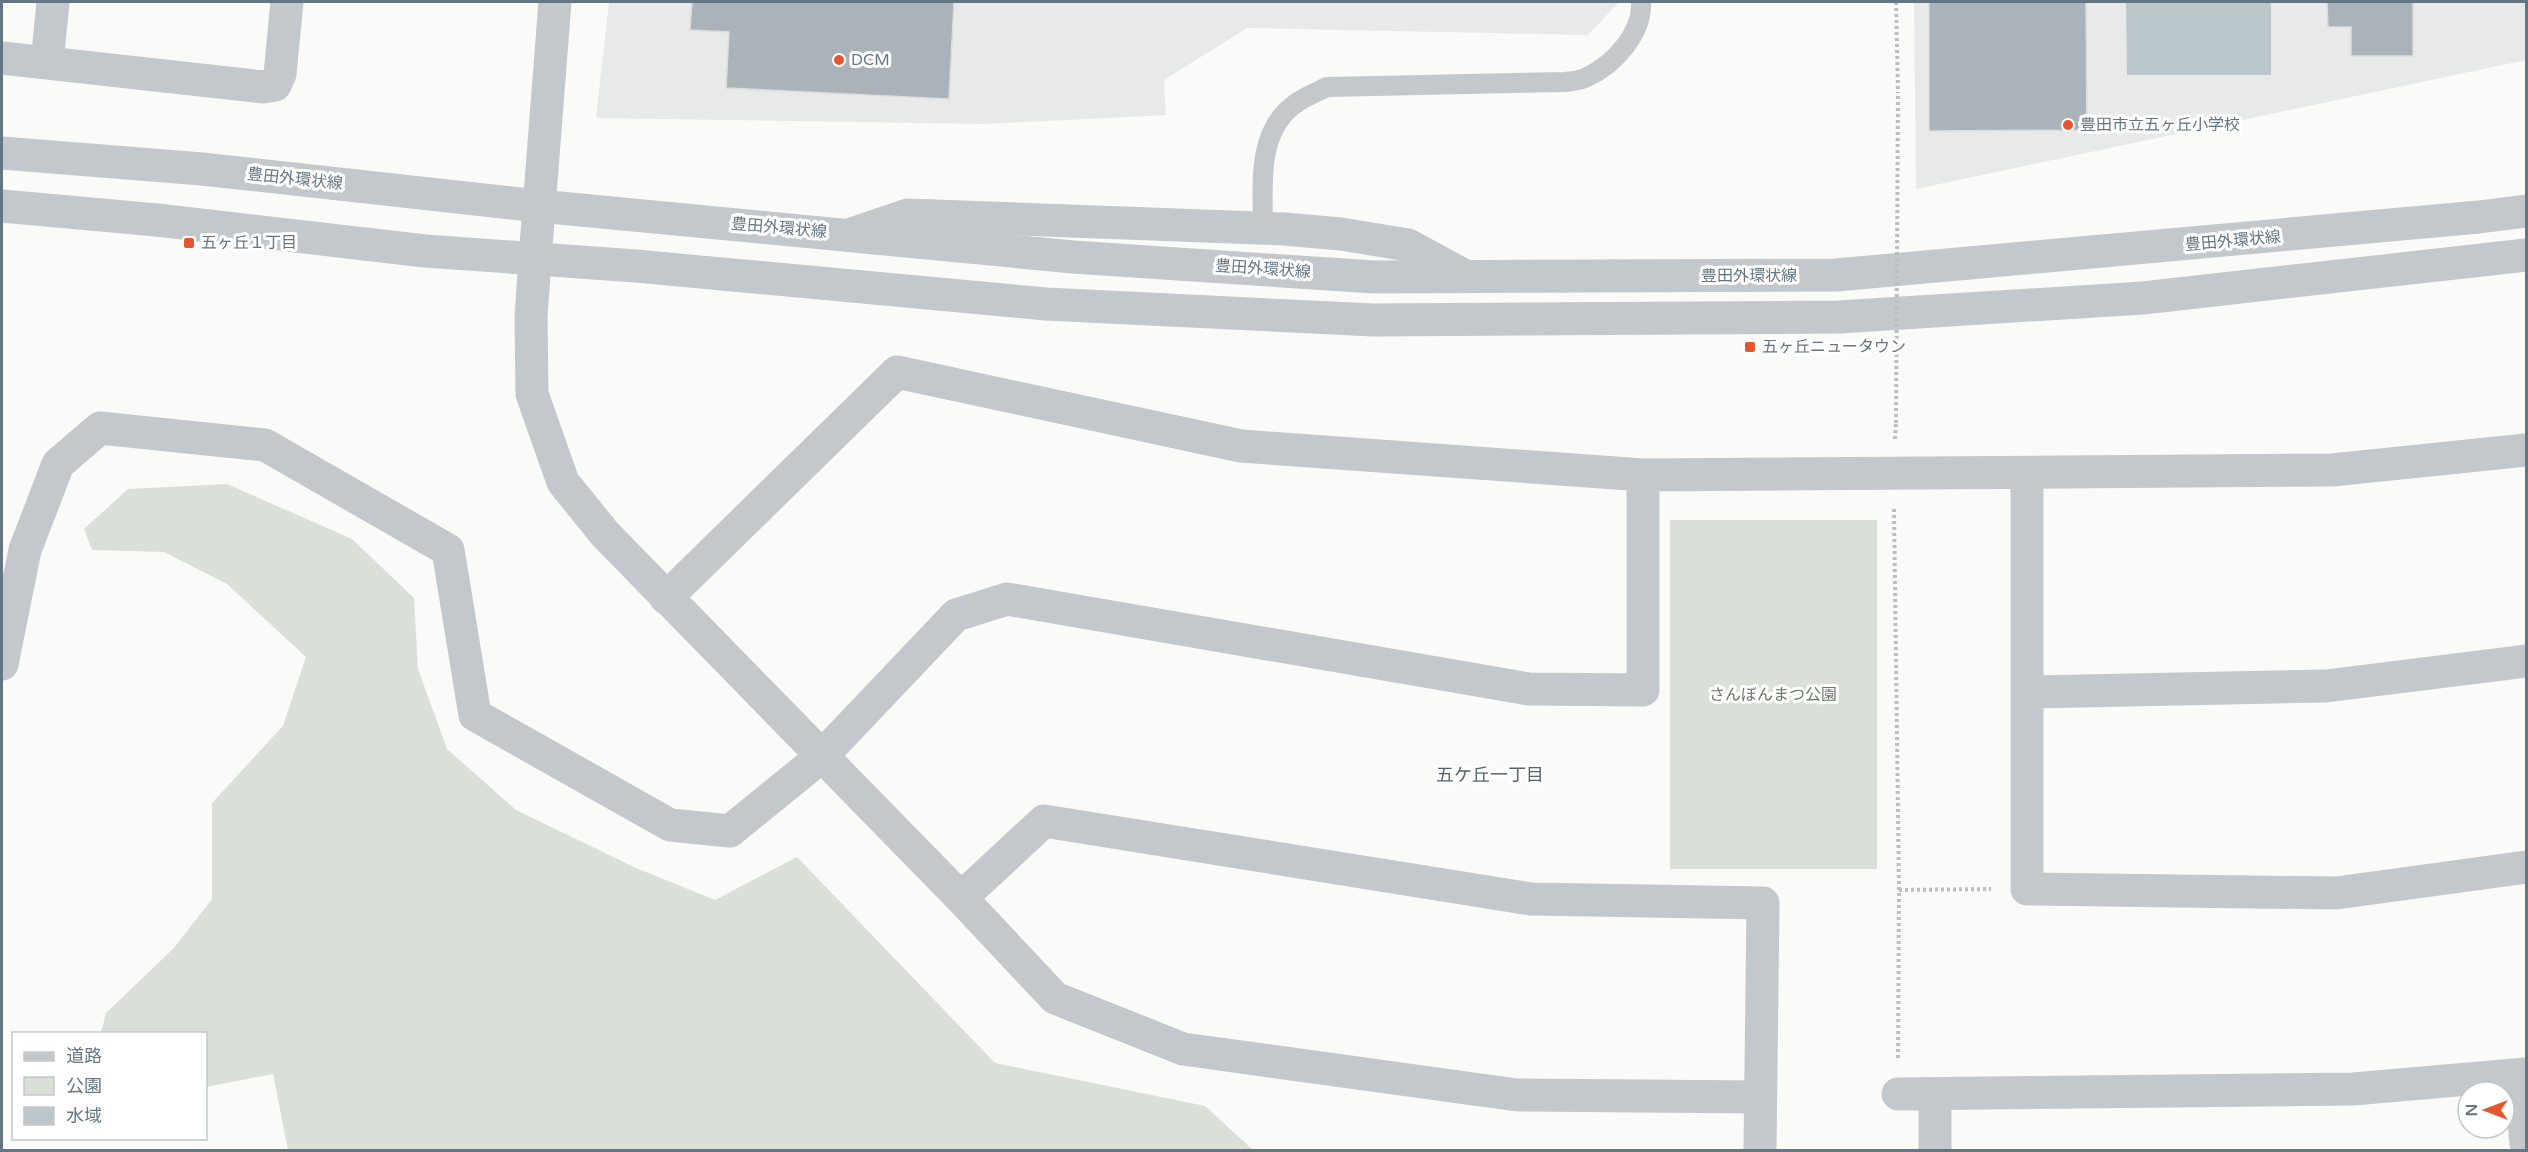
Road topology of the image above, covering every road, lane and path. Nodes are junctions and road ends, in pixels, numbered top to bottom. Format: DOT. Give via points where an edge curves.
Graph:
graph roads {
  1 [pos="53,2"];
  2 [pos="287,2"];
  3 [pos="555,2"];
  4 [pos="1641,2"];
  5 [pos="1896,2"];
  6 [pos="2,58"];
  7 [pos="48,63"];
  8 [pos="2,153"];
  9 [pos="539,206"];
  10 [pos="2,207"];
  11 [pos="2526,210"];
  12 [pos="1263,229"];
  13 [pos="849,235"];
  14 [pos="2526,255"];
  15 [pos="535,259"];
  16 [pos="1465,276"];
  17 [pos="1896,423"];
  18 [pos="2526,450"];
  19 [pos="2027,473"];
  20 [pos="1643,476"];
  21 [pos="1894,476"];
  22 [pos="666,598"];
  23 [pos="2526,661"];
  24 [pos="2,664"];
  25 [pos="2027,692"];
  26 [pos="820,757"];
  27 [pos="2526,867"];
  28 [pos="2027,889"];
  29 [pos="1899,890"];
  30 [pos="961,898"];
  31 [pos="2523,1075"];
  32 [pos="1898,1094"];
  33 [pos="1935,1094"];
  34 [pos="1759,1097"];
  35 [pos="2526,1143"];
  36 [pos="1760,1150"];
  37 [pos="1935,1150"];
  1 -- 7 [label="street"];
  2 -- 7 [label="street" via="280,74 275,85 263,87"];
  3 -- 9 [label="street"];
  4 -- 12 [label="lane" via="1642,18 1628,42 1605,66 1586,78 1565,82 1328,87 1293,105 1270,132 1263,164"];
  5 -- 17 [label="path, bridge"];
  6 -- 7 [label="street"];
  8 -- 9 [label="street, 豊田外環状線" via="202,169"];
  9 -- 13 [label="street, 豊田外環状線"];
  9 -- 15 [label="street"];
  10 -- 15 [label="street"];
  11 -- 16 [label="street, 豊田外環状線" via="2479,218 1836,275"];
  12 -- 13 [label="street" via="908,215"];
  12 -- 16 [label="street" via="1341,234 1408,245"];
  13 -- 16 [label="street, 豊田外環状線" via="1073,257 1374,277"];
  14 -- 15 [label="street" via="2143,298 1839,317 1385,320 1046,304"];
  15 -- 22 [label="street" via="532,394 563,482 605,534"];
  18 -- 19 [label="street" via="2332,470"];
  19 -- 21 [label="street"];
  19 -- 25 [label="street"];
  20 -- 21 [label="street"];
  20 -- 22 [label="street" via="1241,446 897,372"];
  20 -- 26 [label="street" via="1643,690 1529,688 1007,599 956,615"];
  21 -- 29 [label="path"];
  22 -- 26 [label="street"];
  23 -- 25 [label="street" via="2326,686"];
  24 -- 26 [label="street" via="25,550 58,464 100,428 265,445 448,550 475,715 659,819 670,825 730,831"];
  25 -- 28 [label="street"];
  26 -- 30 [label="street"];
  27 -- 28 [label="street" via="2336,893"];
  28 -- 29 [label="path"];
  29 -- 32 [label="path"];
  30 -- 34 [label="street" via="1054,998 1184,1048 1517,1095"];
  30 -- 34 [label="street" via="1044,822 1531,898 1763,903"];
  31 -- 33 [label="street" via="2353,1089"];
  31 -- 35 [label="street"];
  32 -- 33 [label="street"];
  33 -- 37 [label="street"];
  34 -- 36 [label="street"];
}
